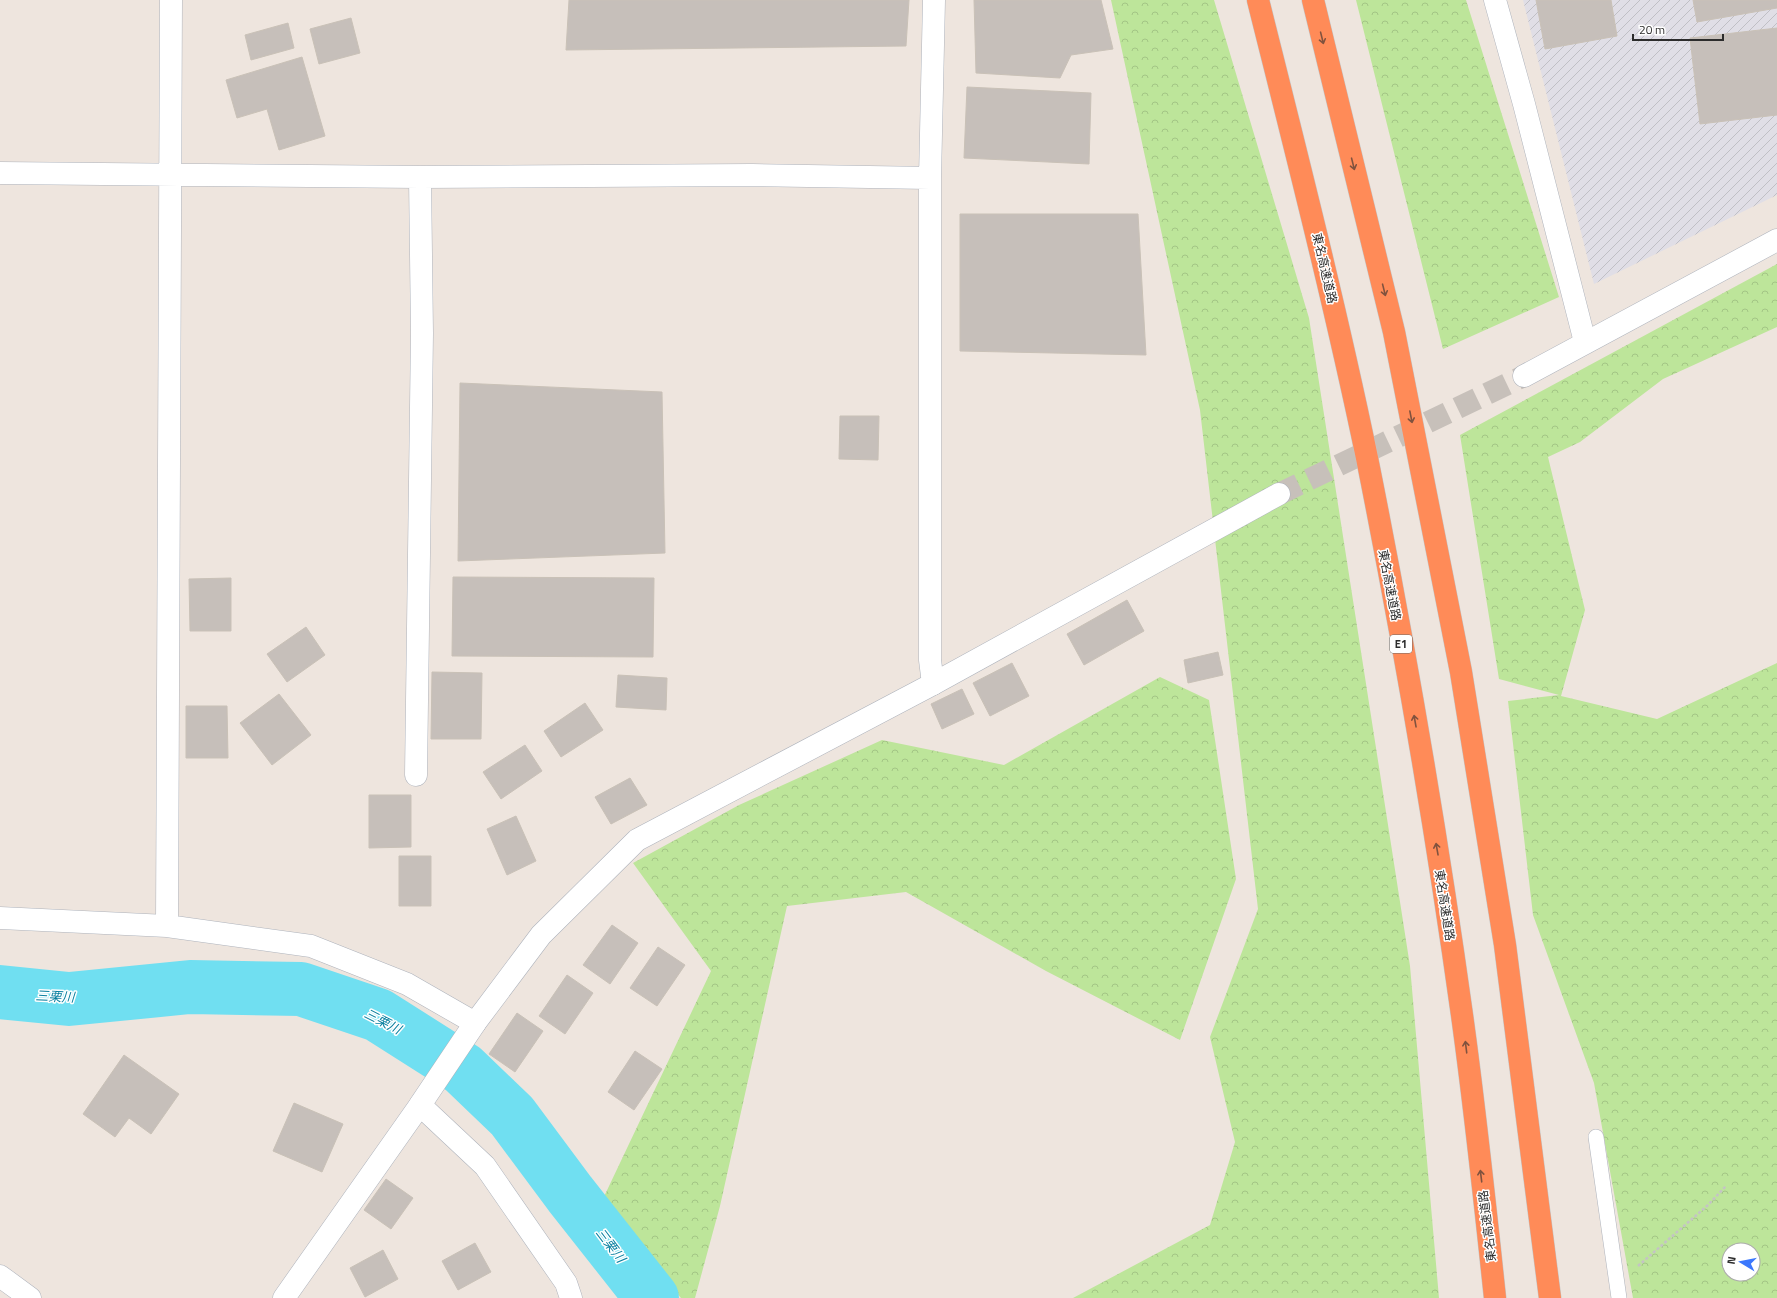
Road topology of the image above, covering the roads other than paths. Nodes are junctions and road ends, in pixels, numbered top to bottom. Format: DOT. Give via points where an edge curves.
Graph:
graph roads {
  1 [pos="171,0"];
  2 [pos="934,0"];
  3 [pos="1258,0"];
  4 [pos="1313,0"];
  5 [pos="1495,0"];
  6 [pos="0,173"];
  7 [pos="170,175"];
  8 [pos="420,177"];
  9 [pos="930,178"];
  10 [pos="1777,240"];
  11 [pos="1585,342"];
  12 [pos="1524,376"];
  13 [pos="1279,494"];
  14 [pos="933,684"];
  15 [pos="416,775"];
  16 [pos="0,918"];
  17 [pos="167,926"];
  18 [pos="475,1023"];
  19 [pos="420,1105"];
  20 [pos="1596,1137"];
  21 [pos="0,1276"];
  22 [pos="30,1298"];
  23 [pos="284,1298"];
  24 [pos="571,1298"];
  25 [pos="1495,1298"];
  26 [pos="1550,1298"];
  27 [pos="1618,1298"];
  1 -- 7 [label="street"];
  2 -- 9 [label="street"];
  25 -- 3 [label="highway, 東名高速道路 / E1, one-way" via="1462,1016 1412,699 1367,459 1325,265"];
  4 -- 26 [label="highway, one-way" via="1394,332 1461,672 1506,952"];
  5 -- 11 [label="street"];
  6 -- 7 [label="street"];
  7 -- 8 [label="street"];
  7 -- 17 [label="street"];
  8 -- 9 [label="street" via="752,175"];
  8 -- 15 [label="street" via="422,333"];
  9 -- 14 [label="street" via="930,660"];
  10 -- 11 [label="street"];
  11 -- 12 [label="street"];
  13 -- 14 [label="street"];
  14 -- 18 [label="street" via="637,840 541,934"];
  16 -- 17 [label="street"];
  17 -- 18 [label="street" via="311,946 407,984"];
  18 -- 19 [label="street"];
  19 -- 23 [label="street"];
  19 -- 24 [label="street" via="485,1166 566,1283"];
  20 -- 27 [label="lane"];
  21 -- 22 [label="street"];
}
